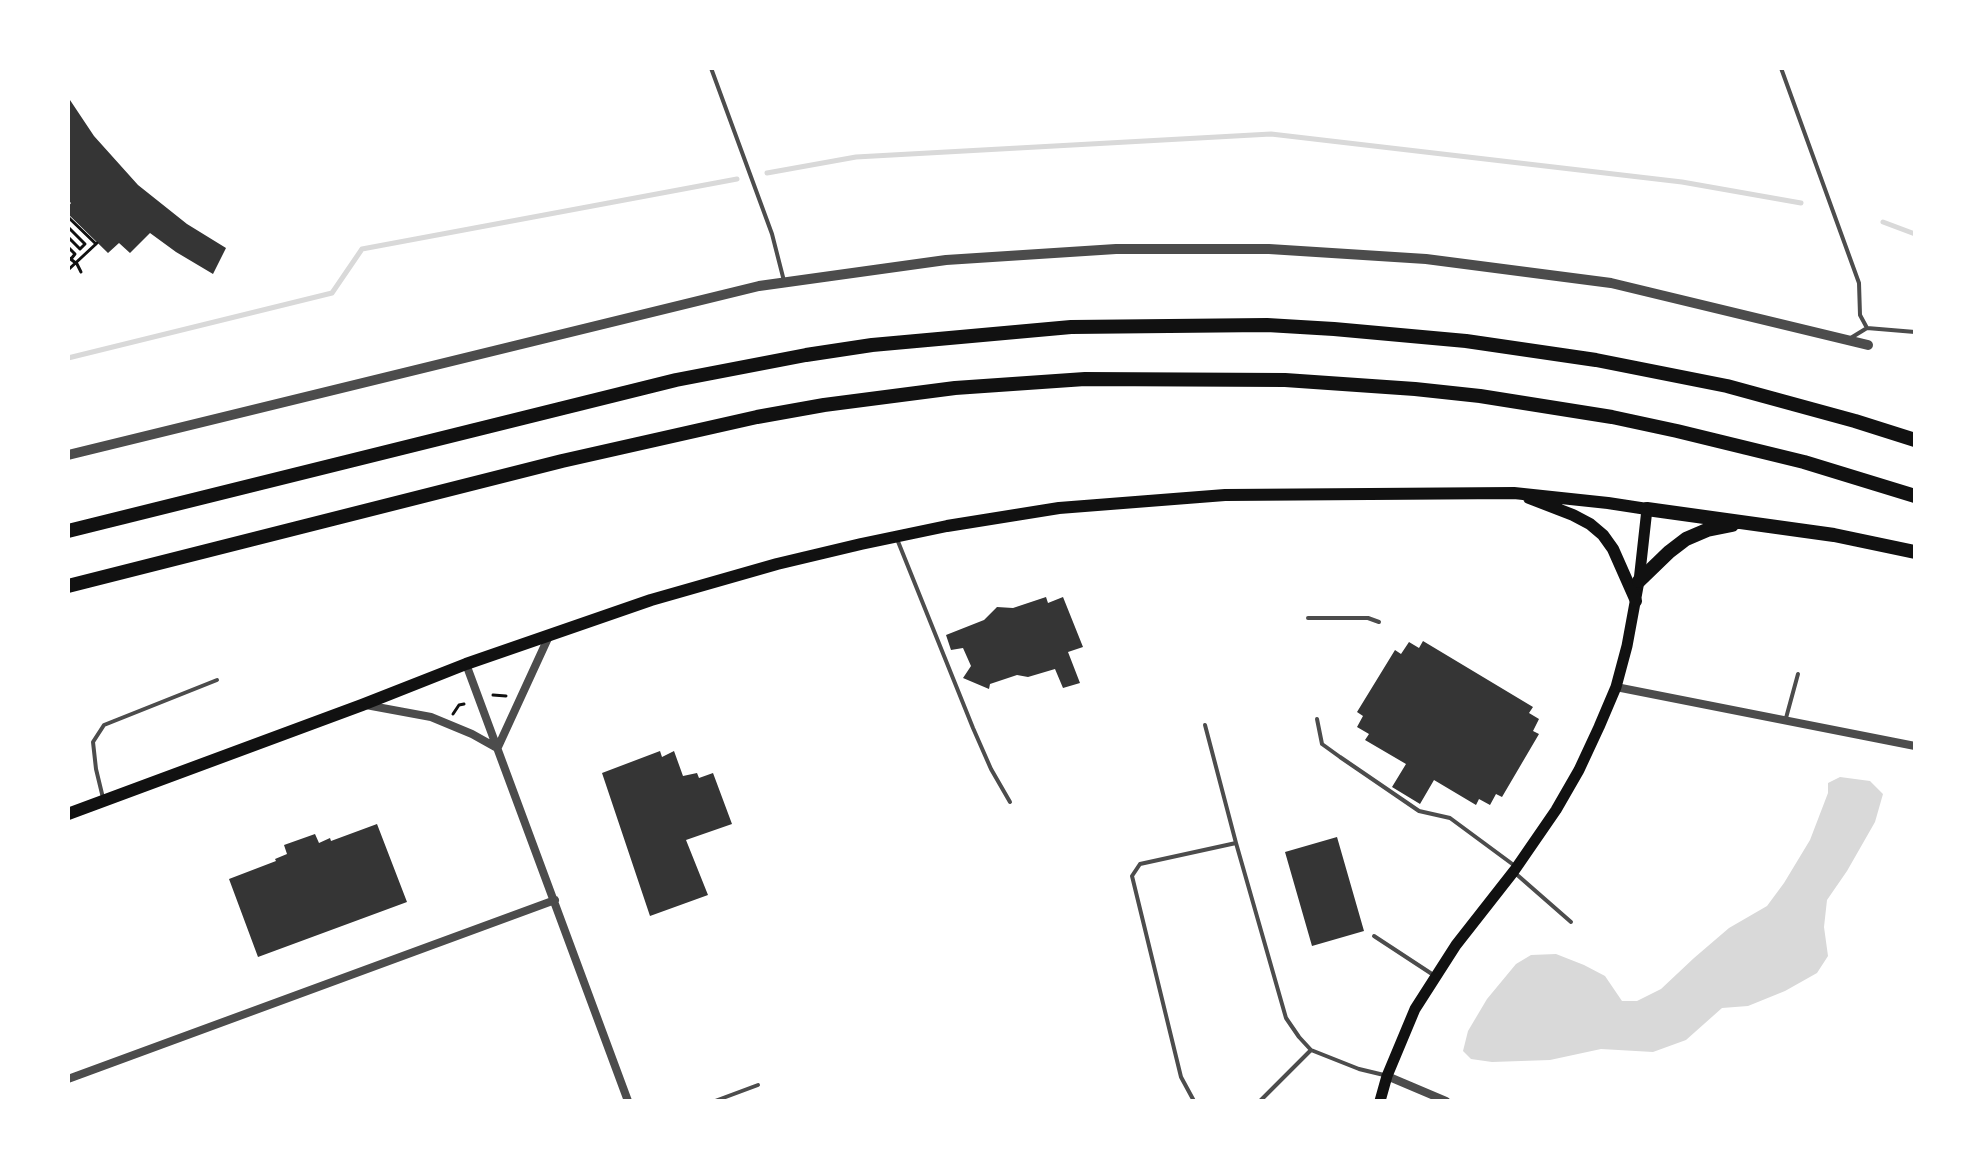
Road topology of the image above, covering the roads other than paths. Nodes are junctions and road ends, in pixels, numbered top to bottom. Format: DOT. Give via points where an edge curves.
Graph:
graph roads {
  1 [pos="711,68"];
  2 [pos="1781,68"];
  3 [pos="784,283"];
  4 [pos="1867,328"];
  5 [pos="1915,332"];
  6 [pos="1847,340"];
  7 [pos="1868,345"];
  8 [pos="1915,440"];
  9 [pos="68,455"];
  10 [pos="1514,493"];
  11 [pos="1915,496"];
  12 [pos="1647,509"];
  13 [pos="1744,522"];
  14 [pos="68,531"];
  15 [pos="896,536"];
  16 [pos="1915,552"];
  17 [pos="1639,581"];
  18 [pos="68,586"];
  19 [pos="1636,601"];
  20 [pos="1308,618"];
  21 [pos="1379,622"];
  22 [pos="549,635"];
  23 [pos="466,664"];
  24 [pos="1798,674"];
  25 [pos="217,680"];
  26 [pos="1616,687"];
  27 [pos="362,705"];
  28 [pos="1317,719"];
  29 [pos="1785,721"];
  30 [pos="1205,725"];
  31 [pos="1915,746"];
  32 [pos="498,748"];
  33 [pos="104,800"];
  34 [pos="1010,802"];
  35 [pos="68,814"];
  36 [pos="1236,843"];
  37 [pos="1515,869"];
  38 [pos="555,900"];
  39 [pos="1571,922"];
  40 [pos="1374,936"];
  41 [pos="1435,976"];
  42 [pos="1311,1050"];
  43 [pos="1387,1076"];
  44 [pos="68,1079"];
  45 [pos="758,1085"];
  46 [pos="628,1101"];
  47 [pos="715,1101"];
  48 [pos="1194,1101"];
  49 [pos="1260,1101"];
  50 [pos="1380,1101"];
  51 [pos="1446,1101"];
  1 -- 3 [label="lane" via="767,219"];
  2 -- 4 [label="lane" via="1859,283 1860,315"];
  3 -- 6 [label="street" via="946,260 1116,249 1269,249 1426,259 1611,283"];
  3 -- 9 [label="street"];
  4 -- 5 [label="lane"];
  4 -- 6 [label="lane"];
  6 -- 7 [label="street"];
  8 -- 14 [label="highway" via="1727,386 1466,341 1267,325 1071,327 872,345 676,380"];
  10 -- 12 [label="main road"];
  10 -- 15 [label="main road" via="1198,496 1059,508"];
  10 -- 19 [label="main road" via="1573,515 1603,535"];
  11 -- 18 [label="highway" via="1677,431 1480,396 1285,380 1072,379 955,388 757,417"];
  12 -- 13 [label="highway"];
  12 -- 17 [label="main road"];
  13 -- 16 [label="highway"];
  13 -- 17 [label="highway" via="1686,539"];
  15 -- 22 [label="main road" via="697,585"];
  15 -- 34 [label="lane" via="979,742"];
  17 -- 19 [label="main road"];
  19 -- 26 [label="main road"];
  20 -- 21 [label="lane"];
  22 -- 23 [label="main road"];
  22 -- 32 [label="street"];
  23 -- 27 [label="main road"];
  23 -- 32 [label="street"];
  24 -- 29 [label="lane"];
  25 -- 33 [label="lane" via="104,725 93,742"];
  26 -- 29 [label="street"];
  26 -- 37 [label="main road" via="1579,770"];
  27 -- 32 [label="street" via="431,717"];
  27 -- 33 [label="main road"];
  28 -- 37 [label="lane" via="1322,744 1419,811 1450,818"];
  29 -- 31 [label="street"];
  30 -- 36 [label="lane"];
  32 -- 38 [label="street"];
  33 -- 35 [label="main road"];
  36 -- 42 [label="lane" via="1286,1018"];
  36 -- 48 [label="lane" via="1140,864 1132,876 1181,1077"];
  37 -- 39 [label="lane"];
  37 -- 41 [label="main road"];
  38 -- 44 [label="street"];
  38 -- 46 [label="street"];
  40 -- 41 [label="lane"];
  41 -- 43 [label="main road"];
  42 -- 43 [label="lane"];
  42 -- 49 [label="lane"];
  43 -- 50 [label="main road"];
  43 -- 51 [label="street"];
  45 -- 47 [label="lane"];
}
